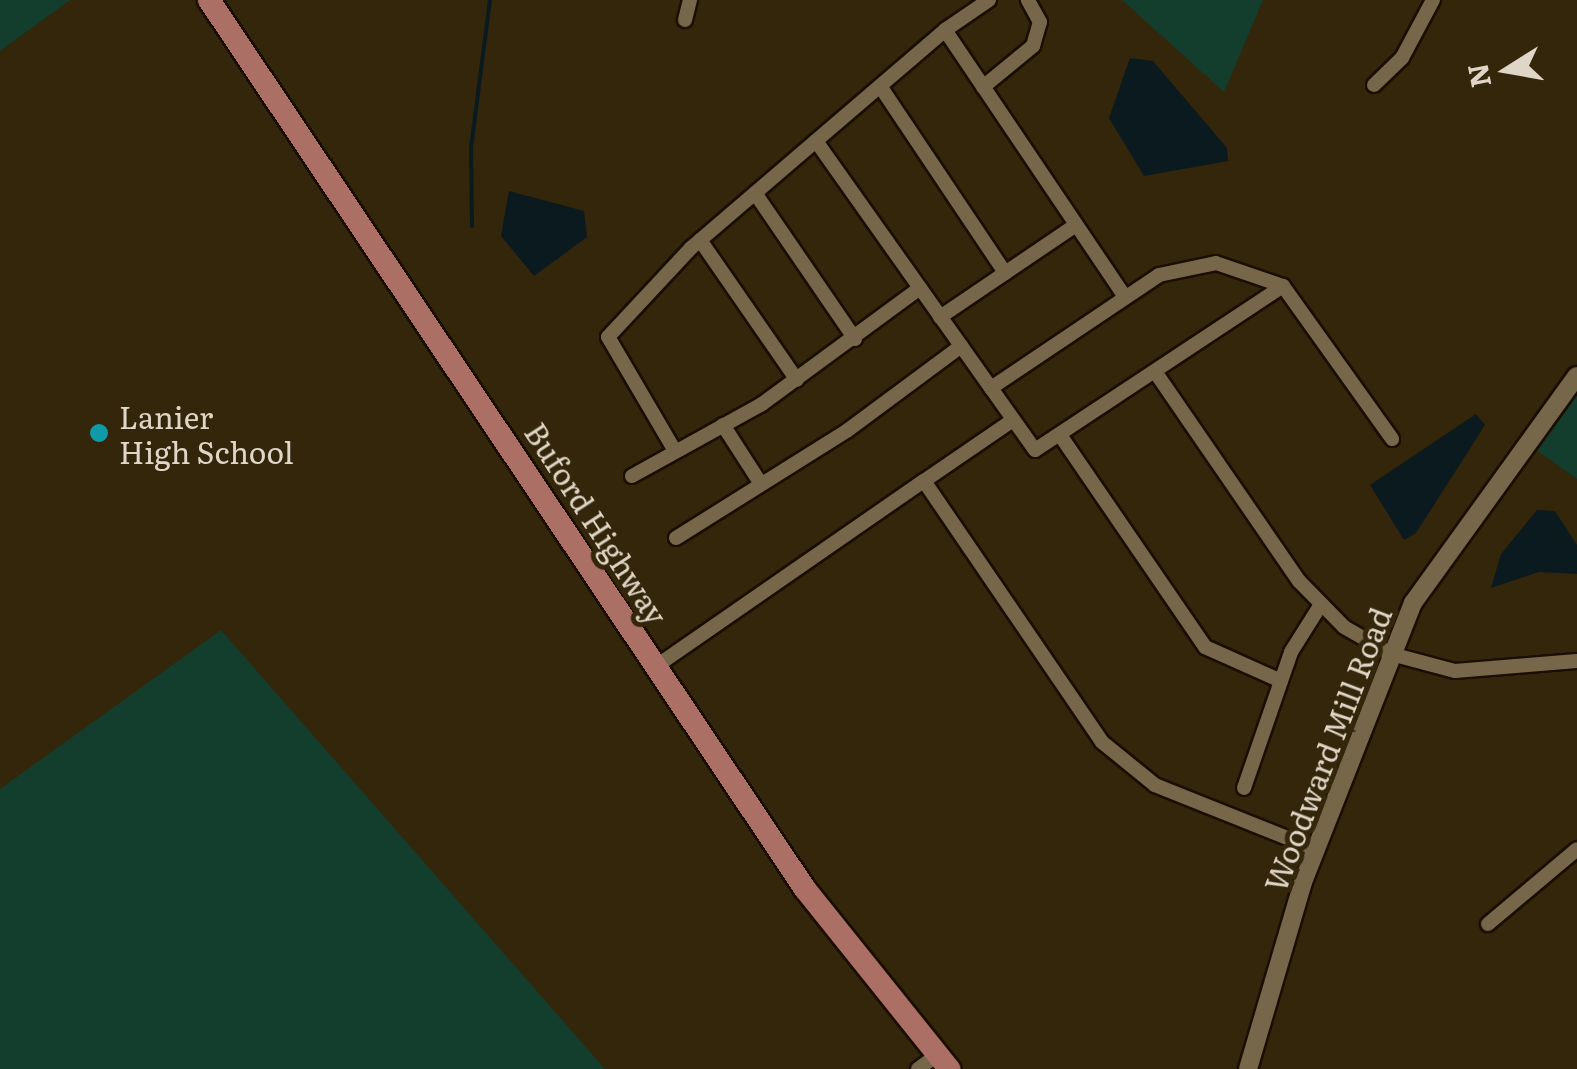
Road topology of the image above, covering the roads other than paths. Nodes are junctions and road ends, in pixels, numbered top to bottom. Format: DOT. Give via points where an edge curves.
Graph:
graph roads {
  1 [pos="210,0"];
  2 [pos="690,0"];
  3 [pos="990,0"];
  4 [pos="1028,0"];
  5 [pos="1433,0"];
  6 [pos="685,20"];
  7 [pos="945,30"];
  8 [pos="1374,85"];
  9 [pos="880,86"];
  10 [pos="983,87"];
  11 [pos="816,140"];
  12 [pos="755,193"];
  13 [pos="1076,225"];
  14 [pos="700,240"];
  15 [pos="1005,273"];
  16 [pos="1282,286"];
  17 [pos="920,288"];
  18 [pos="1124,295"];
  19 [pos="940,316"];
  20 [pos="855,339"];
  21 [pos="961,346"];
  22 [pos="1156,373"];
  23 [pos="1577,376"];
  24 [pos="797,380"];
  25 [pos="991,388"];
  26 [pos="1013,420"];
  27 [pos="723,425"];
  28 [pos="1060,435"];
  29 [pos="1392,438"];
  30 [pos="674,450"];
  31 [pos="632,476"];
  32 [pos="924,481"];
  33 [pos="762,484"];
  34 [pos="676,538"];
  35 [pos="1320,606"];
  36 [pos="1392,654"];
  37 [pos="1577,660"];
  38 [pos="655,667"];
  39 [pos="1281,681"];
  40 [pos="1244,788"];
  41 [pos="1577,848"];
  42 [pos="1316,849"];
  43 [pos="1488,924"];
  44 [pos="934,1064"];
  45 [pos="1248,1069"];
  1 -- 38 [label="main road, Buford Highway"];
  2 -- 6 [label="street"];
  3 -- 7 [label="street"];
  4 -- 10 [label="street" via="1040,22 1034,46"];
  5 -- 8 [label="street" via="1402,58"];
  7 -- 9 [label="street"];
  7 -- 10 [label="street"];
  9 -- 11 [label="street"];
  9 -- 15 [label="street"];
  10 -- 13 [label="street"];
  11 -- 12 [label="street"];
  11 -- 17 [label="street"];
  12 -- 14 [label="street"];
  12 -- 20 [label="street"];
  13 -- 15 [label="street"];
  13 -- 18 [label="street"];
  14 -- 24 [label="street"];
  14 -- 30 [label="street" via="608,336"];
  15 -- 19 [label="street"];
  16 -- 18 [label="street" via="1216,263 1184,265"];
  16 -- 22 [label="street"];
  16 -- 29 [label="street"];
  17 -- 19 [label="street"];
  17 -- 20 [label="street"];
  18 -- 25 [label="street"];
  19 -- 21 [label="street"];
  20 -- 24 [label="street"];
  21 -- 25 [label="street"];
  21 -- 33 [label="street"];
  22 -- 28 [label="street"];
  22 -- 35 [label="street"];
  23 -- 36 [label="street, Woodward Mill Road" via="1413,604"];
  24 -- 27 [label="street"];
  25 -- 26 [label="street"];
  26 -- 28 [label="street" via="1035,450"];
  26 -- 32 [label="street"];
  27 -- 30 [label="street"];
  27 -- 33 [label="street"];
  28 -- 39 [label="street" via="1205,647"];
  30 -- 31 [label="street"];
  32 -- 38 [label="street"];
  32 -- 42 [label="street" via="1125,766 1219,815"];
  33 -- 34 [label="street"];
  35 -- 36 [label="street"];
  35 -- 39 [label="street"];
  36 -- 37 [label="street" via="1455,671"];
  36 -- 42 [label="street, Woodward Mill Road"];
  38 -- 44 [label="main road, Buford Highway"];
  39 -- 40 [label="street"];
  41 -- 43 [label="street"];
  42 -- 45 [label="street, Woodward Mill Road"];
}
